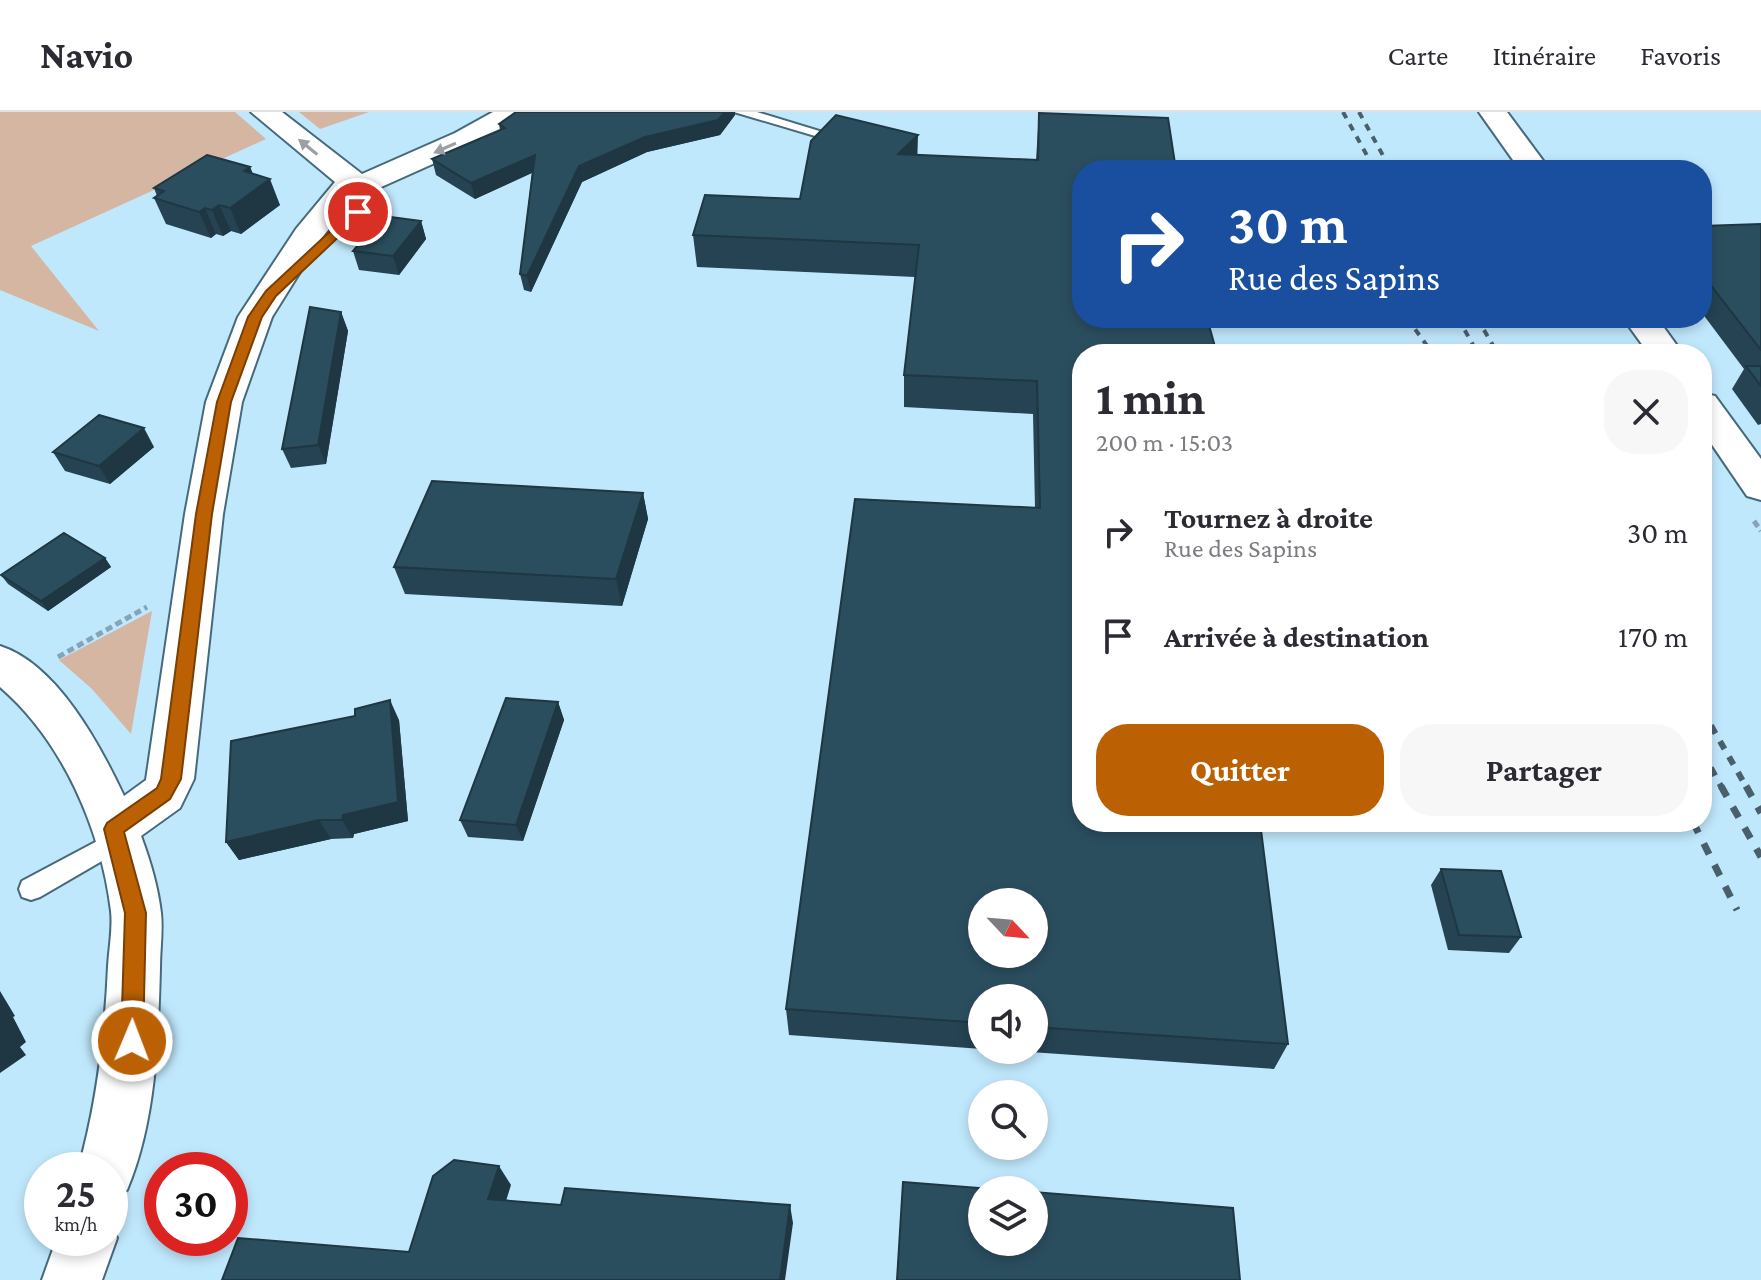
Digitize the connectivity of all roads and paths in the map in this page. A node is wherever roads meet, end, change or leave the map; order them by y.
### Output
1 (265, 112) edge
2 (514, 112) edge
3 (741, 112) edge
4 (1493, 112) edge
5 (832, 137) edge
6 (1528, 160) edge
7 (360, 181) junction
8 (1712, 418) edge
9 (1761, 487) edge
10 (159, 601) dead end
11 (51, 661) dead end
12 (0, 662) edge
13 (116, 834) junction
14 (31, 889) dead end
15 (112, 1152) edge
16 (81, 1256) edge
17 (72, 1280) edge

7 -> 1 street
2 -> 7 street
3 - 5 lane
4 - 6 street
7 - 13 street
8 - 9 street
10 - 11 path
12 - 13 street
13 - 14 lane
13 - 15 street
16 - 17 street

